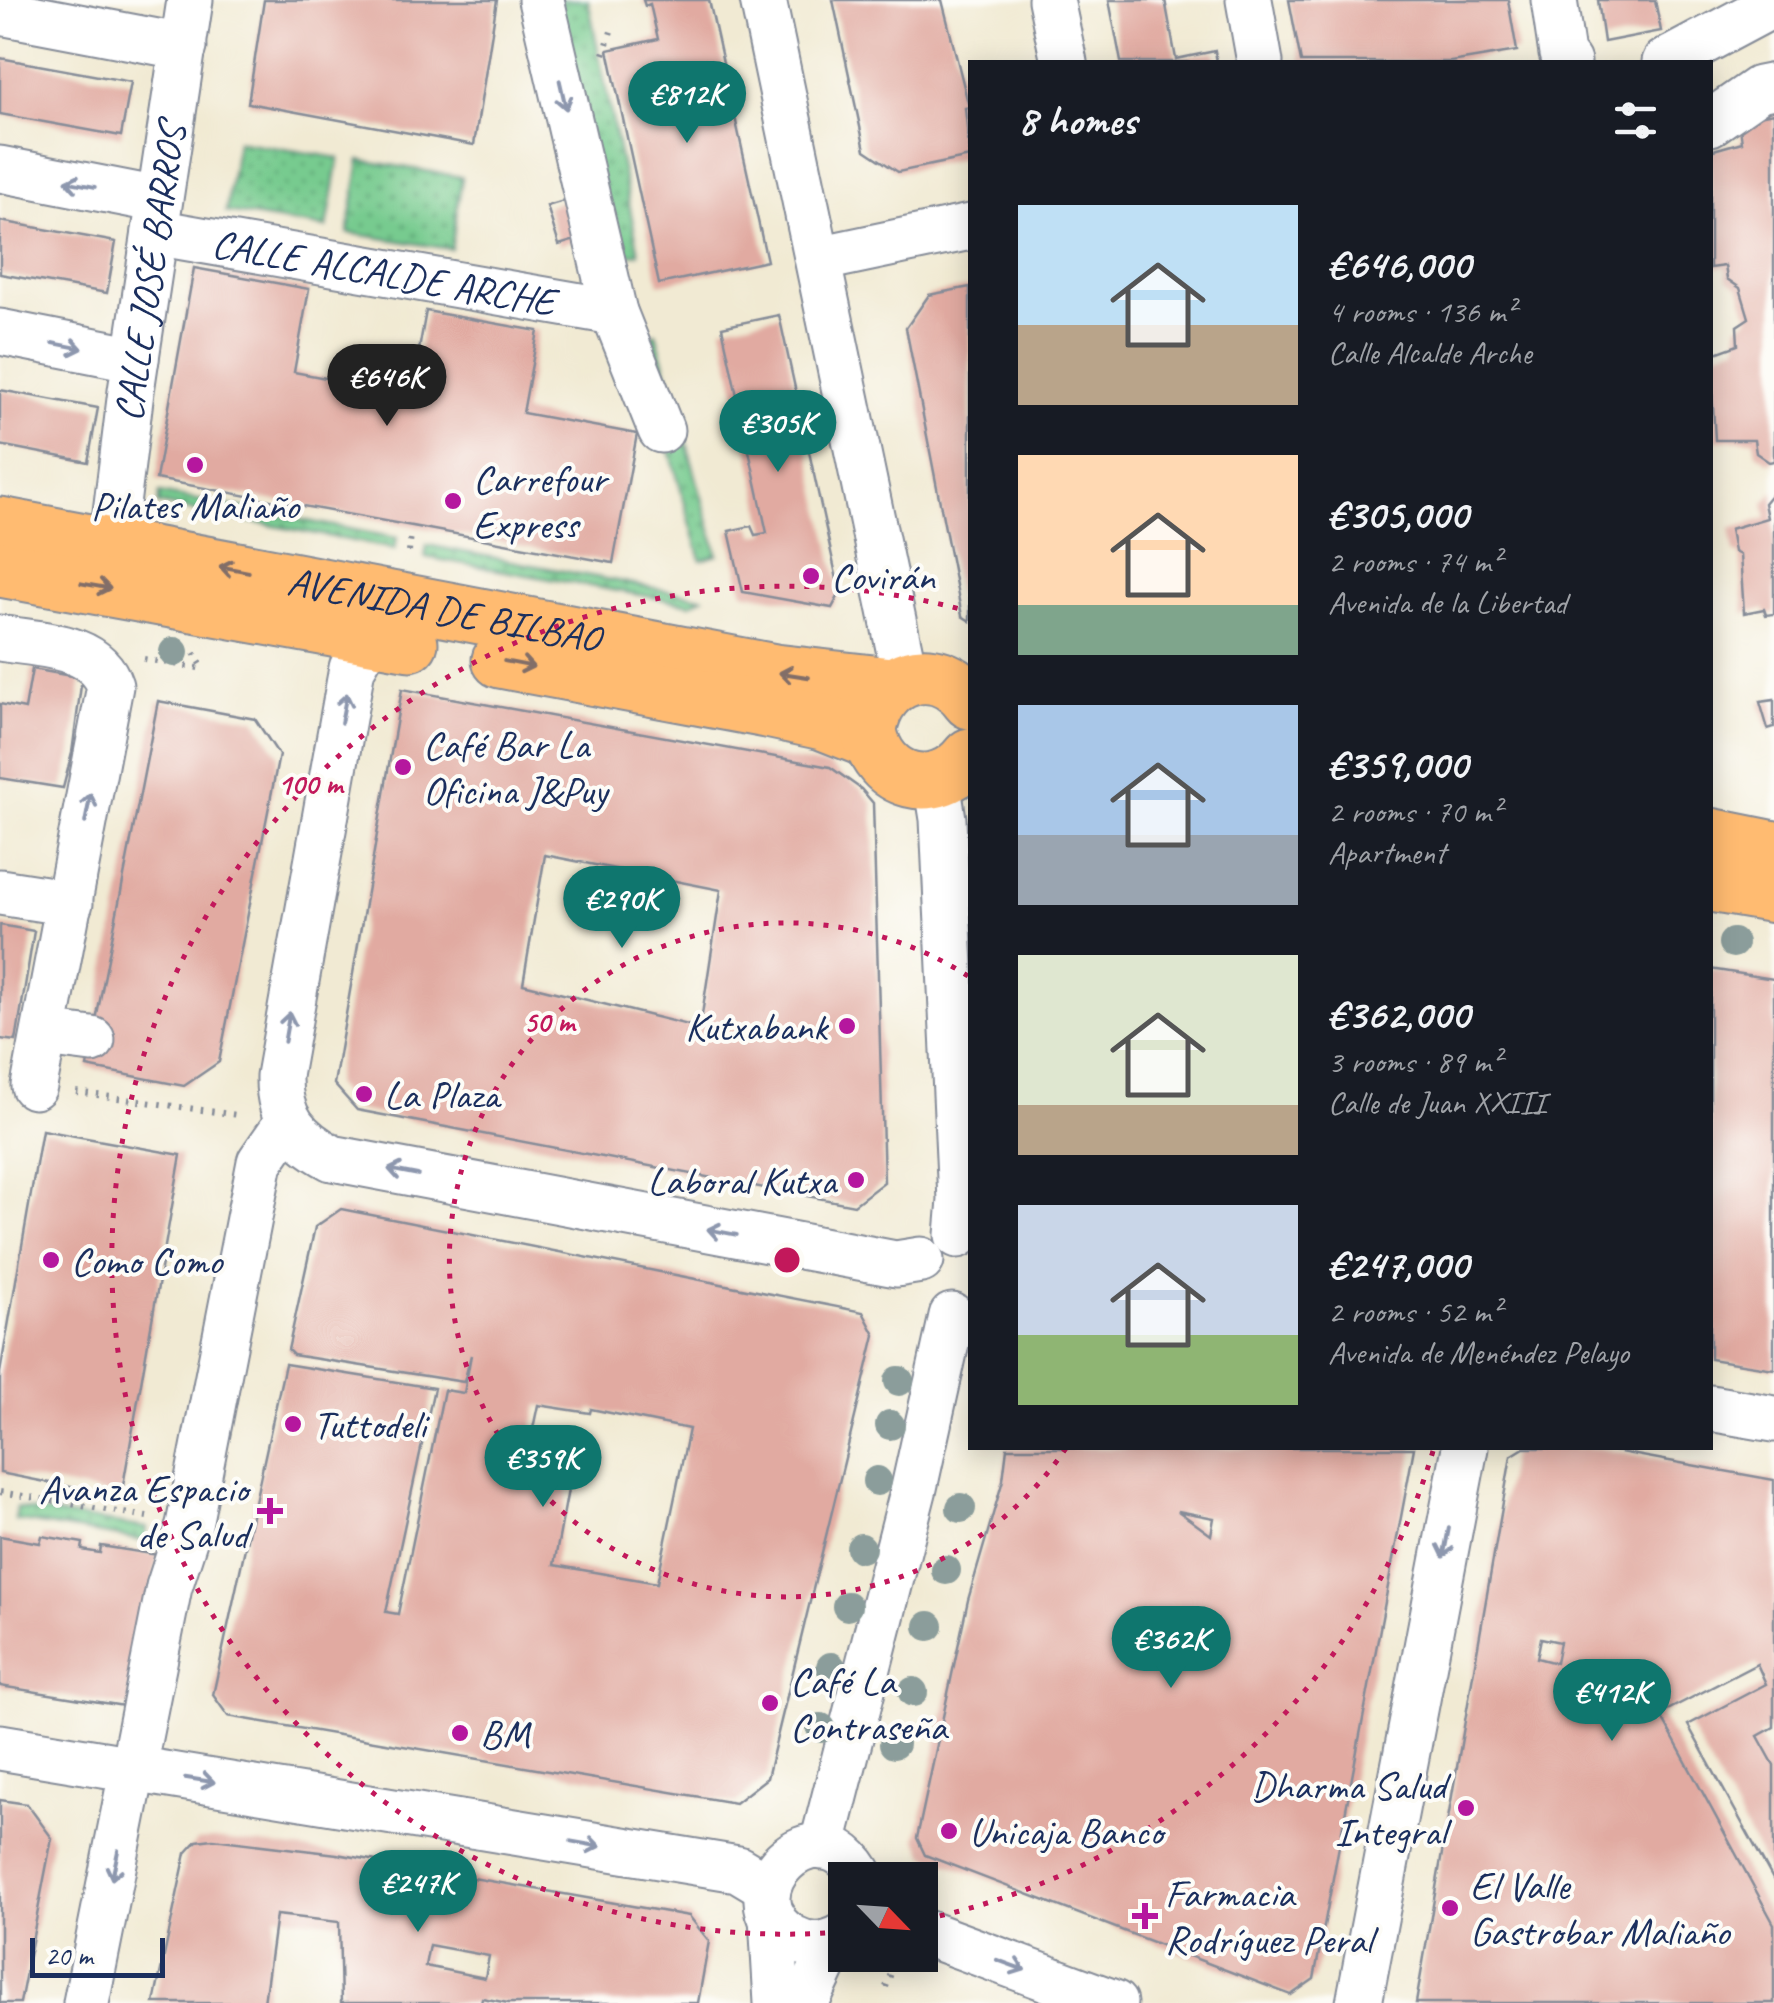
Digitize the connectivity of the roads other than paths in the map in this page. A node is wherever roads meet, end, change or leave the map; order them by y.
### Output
1 (190, 0) edge
2 (541, 0) edge
3 (762, 0) edge
4 (1052, 0) edge
5 (1248, 0) edge
6 (1554, 0) edge
7 (0, 12) edge
8 (1730, 24) edge
9 (184, 47) junction
10 (1064, 60) edge
11 (1260, 60) edge
12 (1566, 60) edge
13 (1668, 60) edge
14 (1774, 86) edge
15 (1713, 121) edge
16 (0, 168) edge
17 (157, 216) junction
18 (968, 227) edge
19 (818, 259) junction
20 (614, 312) junction
21 (0, 332) edge
22 (136, 359) junction
23 (661, 430) dead end
24 (0, 525) edge
25 (112, 545) junction
26 (0, 569) edge
27 (378, 637) junction
28 (0, 638) edge
29 (898, 681) junction
30 (968, 698) edge
31 (871, 741) junction
32 (960, 766) edge
33 (1713, 837) edge
34 (1774, 848) edge
35 (1713, 884) edge
36 (0, 892) edge
37 (1774, 894) edge
38 (70, 903) junction
39 (958, 946) edge
40 (45, 1034) junction
41 (92, 1040) dead end
42 (34, 1086) road end
43 (287, 1123) junction
44 (964, 1236) edge
45 (921, 1260) junction
46 (961, 1315) edge
47 (1713, 1408) edge
48 (1774, 1418) edge
49 (1465, 1450) edge
50 (0, 1747) edge
51 (133, 1769) junction
52 (822, 1847) junction
53 (850, 1862) edge
54 (771, 1914) junction
55 (938, 1938) edge
56 (828, 1942) edge
57 (828, 1961) edge
58 (86, 2003) edge
59 (749, 2003) edge
60 (777, 2003) edge
61 (806, 2003) edge
62 (1114, 2003) edge
63 (1359, 2003) edge

1 - 9 street, CALLE JOSÉ BARROS
2 -> 20 street
3 - 19 street
4 - 10 street
5 - 11 street
6 - 12 street
7 - 9 street
8 - 13 street
9 - 17 street, CALLE JOSÉ BARROS
14 - 15 street
17 -> 16 street, CALLE ALCALDE ARCHE
17 - 20 street, CALLE ALCALDE ARCHE
17 - 22 street, CALLE JOSÉ BARROS
18 - 19 street
19 - 29 street
20 - 23 street
21 -> 22 street
22 - 25 street, CALLE JOSÉ BARROS
24 - 25 main road, AVENIDA DE BILBAO
29 -> 25 main road, AVENIDA DE BILBAO
26 -> 27 main road, AVENIDA DE BILBAO
27 -> 31 main road, AVENIDA DE BILBAO
43 -> 27 street
38 -> 28 street
29 - 30 main road, AVENIDA DE BILBAO
29 - 31 main road
31 - 32 main road
32 - 39 street
33 - 34 main road
35 - 37 main road
36 - 38 street
38 - 40 street
39 - 44 street
40 - 41 street
40 - 42 street
45 -> 43 street
43 - 51 street
44 - 45 street
45 - 46 street
46 - 52 street
47 - 48 street
49 -> 63 street
50 - 51 street
51 -> 54 street
51 -> 58 street
52 - 53 street
52 - 54 street
54 - 56 street
54 - 59 street
54 - 60 street
55 -> 62 street
57 - 61 street

